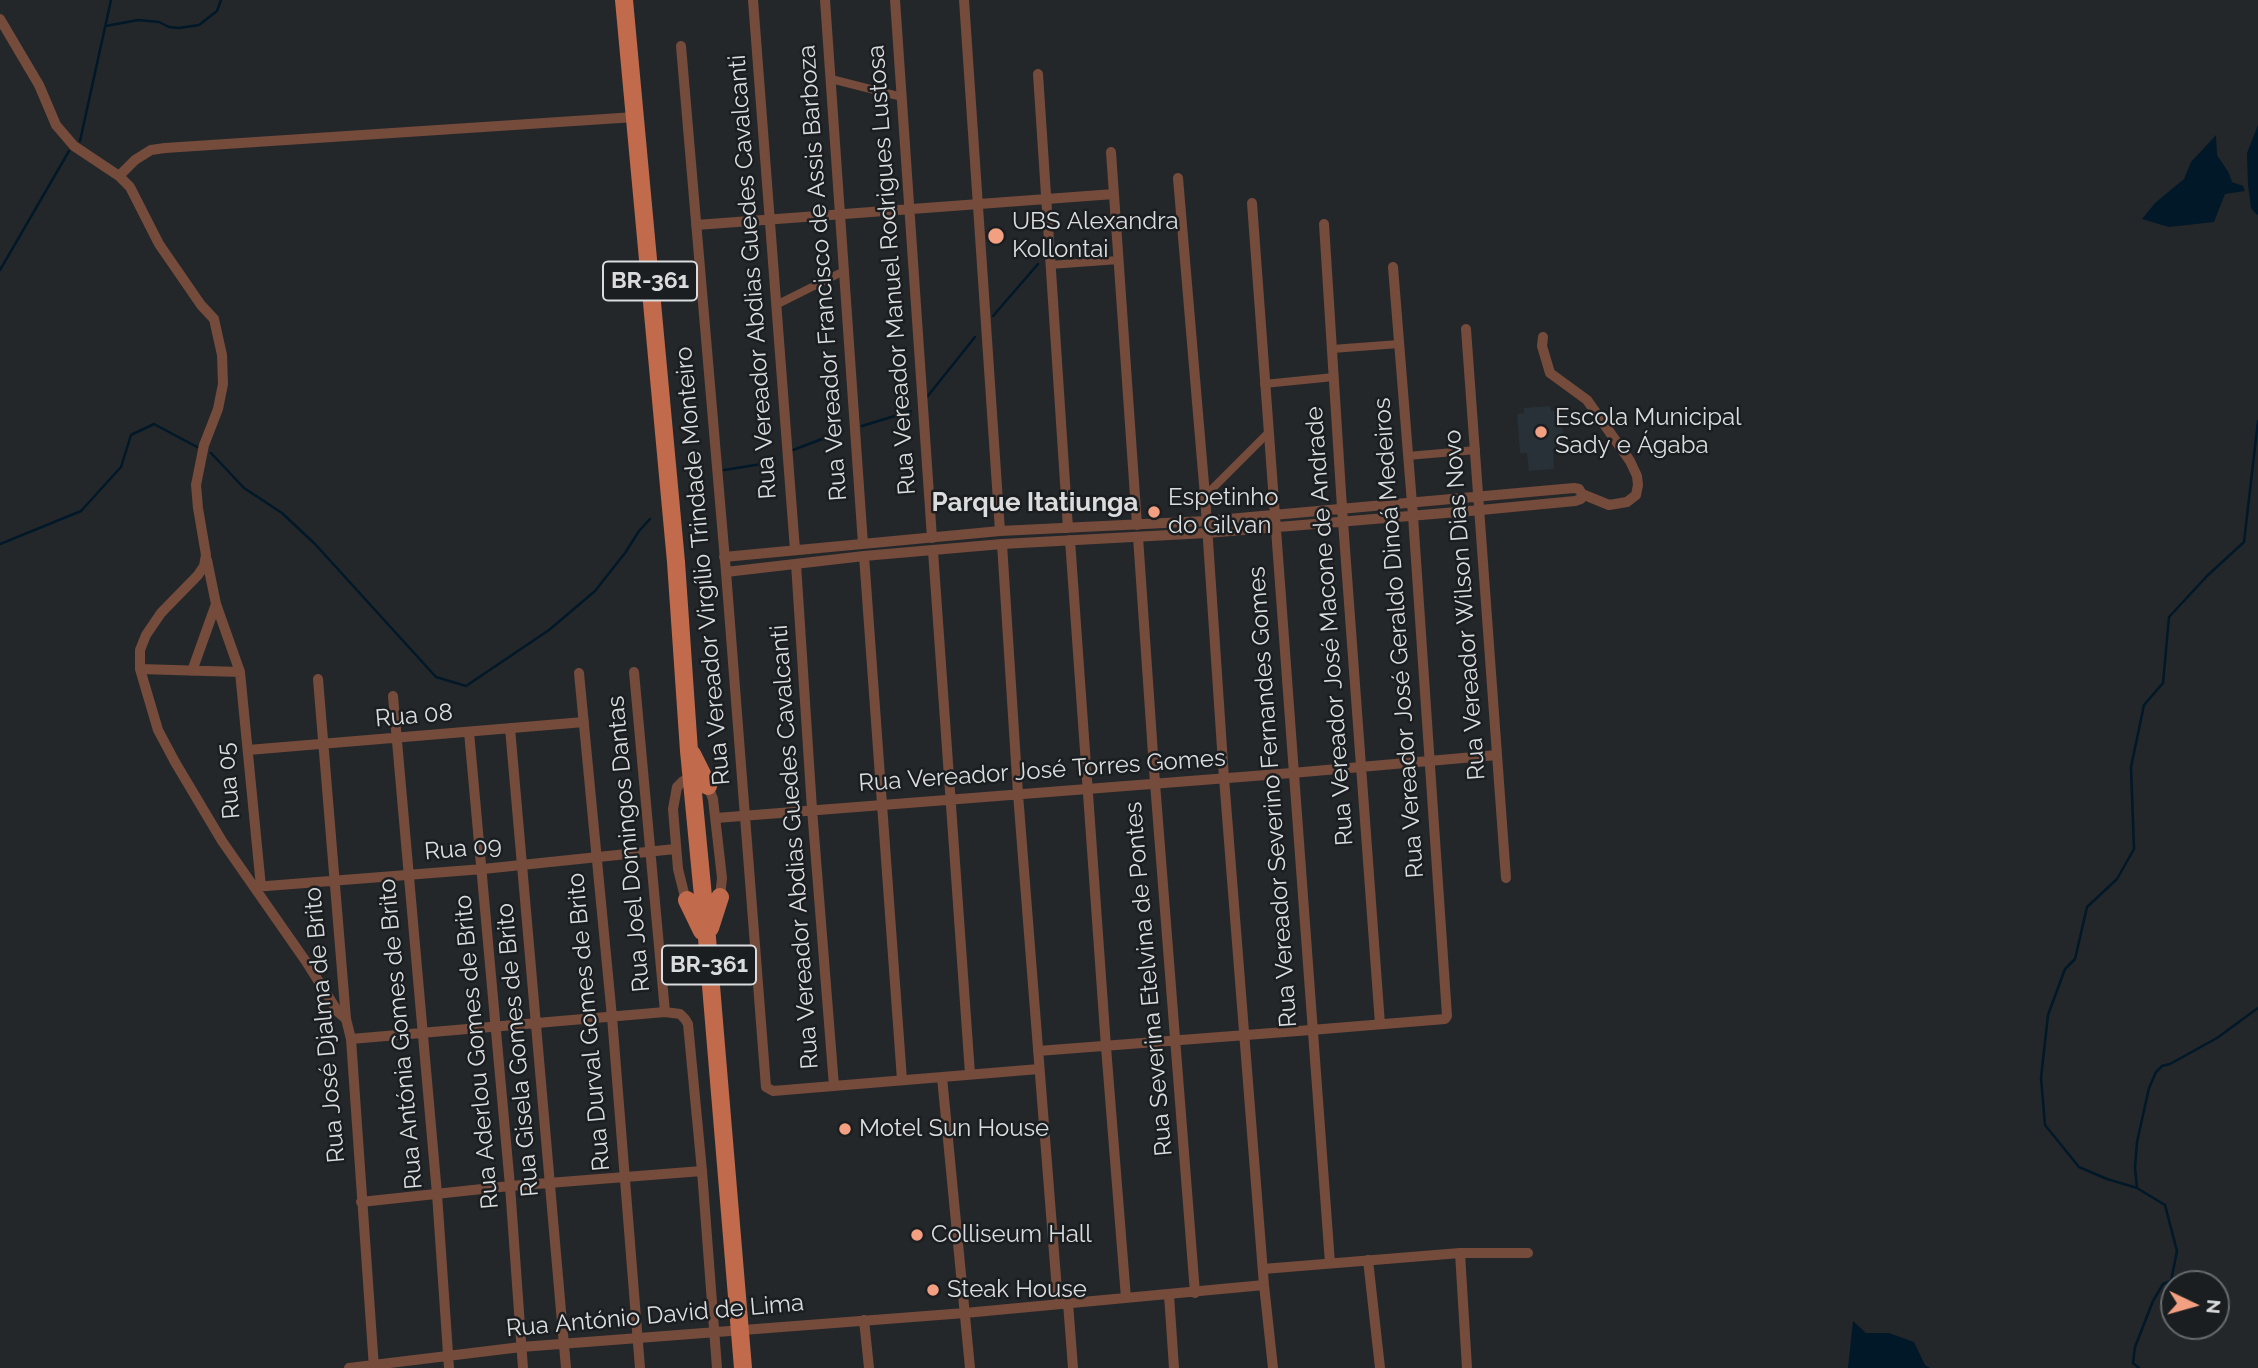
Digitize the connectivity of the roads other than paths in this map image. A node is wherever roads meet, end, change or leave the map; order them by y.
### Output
1 (624, 0) edge
2 (753, 0) edge
3 (825, 0) edge
4 (895, 0) edge
5 (964, 0) edge
6 (0, 19) edge
7 (3, 31) edge
8 (681, 46) dead end
9 (1038, 74) dead end
10 (831, 79) junction
11 (902, 97) junction
12 (635, 117) junction
13 (1111, 152) dead end
14 (119, 176) junction
15 (1178, 178) dead end
16 (1114, 194) junction
17 (1046, 198) junction
18 (1252, 202) dead end
19 (977, 203) junction
20 (910, 209) junction
21 (840, 215) junction
22 (769, 219) junction
23 (1324, 224) dead end
24 (696, 225) junction
25 (1119, 260) junction
26 (1050, 265) junction
27 (1393, 267) dead end
28 (844, 271) junction
29 (776, 305) junction
30 (1466, 329) dead end
31 (1543, 337) dead end
32 (1399, 344) junction
33 (1332, 349) junction
34 (1334, 376) junction
35 (1264, 384) junction
36 (1267, 434) junction
37 (1476, 450) junction
38 (1408, 456) junction
39 (1582, 494) junction
40 (1205, 496) junction
41 (1479, 496) junction
42 (1412, 501) junction
43 (1342, 508) junction
44 (1481, 510) junction
45 (1274, 514) junction
46 (1413, 516) junction
47 (1206, 521) junction
48 (1344, 521) junction
49 (1137, 525) junction
50 (1275, 527) junction
51 (1068, 528) junction
52 (1000, 531) junction
53 (1207, 533) junction
54 (1138, 537) junction
55 (932, 538) junction
56 (1070, 540) junction
57 (863, 544) junction
58 (1002, 544) junction
59 (795, 550) junction
60 (933, 551) junction
61 (206, 555) junction
62 (864, 556) junction
63 (724, 557) junction
64 (796, 564) junction
65 (726, 572) junction
66 (216, 604) junction
67 (140, 669) junction
68 (192, 671) junction
69 (240, 672) junction
70 (634, 672) dead end
71 (579, 673) dead end
72 (317, 678) dead end
73 (393, 696) dead end
74 (584, 722) junction
75 (510, 728) junction
76 (469, 732) junction
77 (396, 739) junction
78 (322, 744) junction
79 (688, 749) junction
80 (248, 750) junction
81 (1497, 755) junction
82 (1429, 761) junction
83 (1360, 766) junction
84 (1293, 773) junction
85 (1224, 778) junction
86 (1155, 783) junction
87 (692, 784) junction
88 (1087, 788) junction
89 (1018, 794) junction
90 (950, 799) junction
91 (881, 805) junction
92 (812, 809) junction
93 (744, 816) junction
94 (716, 818) junction
95 (675, 849) junction
96 (650, 852) junction
97 (595, 857) junction
98 (523, 864) junction
99 (483, 869) junction
100 (407, 875) junction
101 (1506, 878) dead end
102 (334, 881) junction
103 (258, 887) junction
104 (687, 900) junction
105 (712, 902) junction
106 (707, 940) junction
107 (666, 1012) junction
108 (612, 1017) junction
109 (346, 1019) junction
110 (536, 1023) junction
111 (1380, 1024) junction
112 (496, 1027) junction
113 (1311, 1030) junction
114 (422, 1034) junction
115 (1245, 1035) junction
116 (351, 1039) junction
117 (1175, 1041) junction
118 (1105, 1047) junction
119 (1038, 1051) junction
120 (1039, 1069) junction
121 (970, 1074) junction
122 (942, 1077) junction
123 (902, 1080) junction
124 (834, 1086) junction
125 (702, 1171) junction
126 (625, 1177) junction
127 (551, 1184) junction
128 (510, 1186) junction
129 (437, 1194) junction
130 (361, 1202) junction
131 (1460, 1253) junction
132 (1528, 1253) dead end
133 (1368, 1260) junction
134 (1330, 1263) junction
135 (1263, 1269) junction
136 (1264, 1285) junction
137 (1195, 1293) junction
138 (1169, 1294) junction
139 (1126, 1298) junction
140 (1063, 1303) junction
141 (965, 1313) junction
142 (864, 1320) junction
143 (739, 1332) junction
144 (715, 1334) junction
145 (638, 1339) junction
146 (564, 1345) junction
147 (521, 1347) junction
148 (449, 1355) junction
149 (374, 1367) edge
150 (349, 1368) edge
151 (449, 1368) edge
152 (523, 1368) edge
153 (566, 1368) edge
154 (640, 1368) edge
155 (717, 1368) edge
156 (743, 1368) edge
157 (869, 1368) edge
158 (970, 1368) edge
159 (1073, 1368) edge
160 (1174, 1368) edge
161 (1273, 1368) edge
162 (1380, 1368) edge
163 (1467, 1368) edge

1 - 12 main road, BR-361
2 - 22 street, Rua Vereador Abdias Guedes Cavalcanti
3 - 10 street, Rua Vereador Francisco de Assis Barboza
4 - 11 street, Rua Vereador Manuel Rodrigues Lustosa
5 - 19 street
6 - 7 street
7 - 14 street
8 - 24 street, Rua Vereador Virgílio Trindade Monteiro
9 - 17 street
10 - 11 street
10 - 21 street, Rua Vereador Francisco de Assis Barboza
11 - 20 street, Rua Vereador Manuel Rodrigues Lustosa
12 - 14 street
12 - 79 main road, BR-361
13 - 16 street
14 - 61 street, Rua 05
15 - 40 street
16 - 17 street
16 - 25 street
17 - 19 street
17 - 26 street
18 - 35 street, Rua Vereador Severino Fernandes Gomes
19 - 20 street
19 - 52 street
20 - 21 street
20 - 55 street, Rua Vereador Manuel Rodrigues Lustosa
21 - 22 street
21 - 28 street, Rua Vereador Francisco de Assis Barboza
22 - 24 street
22 - 29 street, Rua Vereador Abdias Guedes Cavalcanti
23 - 33 street, Rua Vereador José Macone de Andrade
24 - 63 street, Rua Vereador Virgílio Trindade Monteiro
25 - 26 street
25 - 49 street
26 - 51 street
27 - 32 street, Rua Vereador José Geraldo Dinoá Medeiros
28 - 29 street
28 - 57 street, Rua Vereador Francisco de Assis Barboza
29 - 59 street, Rua Vereador Abdias Guedes Cavalcanti
30 - 37 street, Rua Vereador Wilson Dias Novo
31 - 39 street
32 - 33 street
32 - 38 street, Rua Vereador José Geraldo Dinoá Medeiros
33 - 34 street, Rua Vereador José Macone de Andrade
34 - 35 street
34 - 43 street, Rua Vereador José Macone de Andrade
35 - 36 street, Rua Vereador Severino Fernandes Gomes
36 - 40 street
36 - 45 street, Rua Vereador Severino Fernandes Gomes
37 - 38 street
37 - 41 street, Rua Vereador Wilson Dias Novo
38 - 42 street, Rua Vereador José Geraldo Dinoá Medeiros
39 - 41 street
39 - 44 street
40 - 47 street
41 - 42 street
41 - 44 street, Rua Vereador Wilson Dias Novo
42 - 43 street
42 - 46 street, Rua Vereador José Geraldo Dinoá Medeiros
43 - 45 street
43 - 48 street, Rua Vereador José Macone de Andrade
44 - 46 street
44 - 81 street, Rua Vereador Wilson Dias Novo
45 - 47 street
45 - 50 street, Rua Vereador Severino Fernandes Gomes
46 - 48 street
46 - 82 street, Rua Vereador José Geraldo Dinoá Medeiros
47 - 49 street
47 - 53 street
48 - 50 street
48 - 83 street, Rua Vereador José Macone de Andrade
49 - 51 street
50 - 53 street
50 - 84 street, Rua Vereador Severino Fernandes Gomes
51 - 52 street
52 - 55 street
53 - 54 street
53 - 85 street
54 - 56 street
54 - 86 street, Rua Severina Etelvina de Pontes
55 - 57 street
56 - 58 street
56 - 88 street
57 - 59 street
58 - 60 street
58 - 89 street
59 - 63 street
60 - 62 street
60 - 90 street
61 - 66 street, Rua 05
61 - 67 street
62 - 64 street
62 - 91 street
63 - 65 street, Rua Vereador Virgílio Trindade Monteiro
64 - 65 street
64 - 92 street, Rua Vereador Abdias Guedes Cavalcanti
65 - 93 street, Rua Vereador Virgílio Trindade Monteiro
66 - 68 street
66 - 69 street, Rua 05
67 - 68 street
67 - 103 street
68 - 69 street
69 - 80 street, Rua 05
70 - 96 street, Rua Joel Domingos Dantas
71 - 74 street, Rua Durval Gomes de Brito
72 - 78 street, Rua José Djalma de Brito
73 - 77 street, Rua Antónia Gomes de Brito
74 - 75 street, Rua 08
74 - 97 street, Rua Durval Gomes de Brito
75 - 76 street, Rua 08
75 - 98 street, Rua Gisela Gomes de Brito
76 - 77 street, Rua 08
76 - 99 street, Rua Aderlou Gomes de Brito
77 - 78 street, Rua 08
77 - 100 street, Rua Antónia Gomes de Brito
78 - 80 street, Rua 08
78 - 102 street, Rua José Djalma de Brito
79 - 87 main road
79 - 87 main road
80 - 103 street, Rua 05
81 - 82 street, Rua Vereador José Torres Gomes
81 - 101 street, Rua Vereador Wilson Dias Novo
82 - 83 street, Rua Vereador José Torres Gomes
82 - 111 street, Rua Vereador José Geraldo Dinoá Medeiros
83 - 84 street, Rua Vereador José Torres Gomes
83 - 111 street, Rua Vereador José Macone de Andrade
84 - 85 street, Rua Vereador José Torres Gomes
84 - 113 street, Rua Vereador Severino Fernandes Gomes
85 - 86 street, Rua Vereador José Torres Gomes
85 - 115 street
86 - 88 street, Rua Vereador José Torres Gomes
86 - 117 street, Rua Severina Etelvina de Pontes
87 - 94 street
87 - 95 street
87 - 105 main road, BR-361
88 - 89 street, Rua Vereador José Torres Gomes
88 - 118 street
89 - 90 street, Rua Vereador José Torres Gomes
89 - 119 street
90 - 91 street, Rua Vereador José Torres Gomes
90 - 121 street
91 - 92 street, Rua Vereador José Torres Gomes
91 - 123 street
92 - 93 street, Rua Vereador José Torres Gomes
92 - 124 street, Rua Vereador Abdias Guedes Cavalcanti
93 - 94 street, Rua Vereador José Torres Gomes
93 - 124 street, Rua Vereador Virgílio Trindade Monteiro
94 - 105 street
95 - 96 street, Rua 09
95 - 104 street
96 - 97 street, Rua 09
96 - 107 street, Rua Joel Domingos Dantas
97 - 98 street, Rua 09
97 - 108 street, Rua Durval Gomes de Brito
98 - 99 street, Rua 09
98 - 110 street, Rua Gisela Gomes de Brito
99 - 100 street, Rua 09
99 - 112 street, Rua Aderlou Gomes de Brito
100 - 102 street, Rua 09
100 - 114 street, Rua Antónia Gomes de Brito
102 - 103 street, Rua 09
102 - 109 street, Rua José Djalma de Brito
103 - 109 street
104 - 105 street
104 - 106 main road
105 - 106 main road, BR-361
106 - 143 main road, BR-361
107 - 108 street
107 - 125 street
108 - 110 street
108 - 126 street, Rua Durval Gomes de Brito
109 - 116 street, Rua José Djalma de Brito
110 - 112 street
110 - 127 street, Rua Gisela Gomes de Brito
111 - 113 street
112 - 114 street
112 - 128 street, Rua Aderlou Gomes de Brito
113 - 115 street
113 - 134 street, Rua Vereador Severino Fernandes Gomes
114 - 116 street
114 - 129 street, Rua Antónia Gomes de Brito
115 - 117 street
115 - 135 street
116 - 130 street, Rua José Djalma de Brito
117 - 118 street
117 - 137 street, Rua Severina Etelvina de Pontes
118 - 119 street
118 - 139 street
119 - 120 street
120 - 121 street
120 - 140 street
121 - 122 street
122 - 123 street
122 - 141 street
123 - 124 street
125 - 126 street
125 - 144 street
126 - 127 street
126 - 145 street, Rua Durval Gomes de Brito
127 - 128 street
127 - 146 street, Rua Gisela Gomes de Brito
128 - 129 street
128 - 147 street, Rua Aderlou Gomes de Brito
129 - 130 street
129 - 148 street, Rua Antónia Gomes de Brito
130 - 149 street, Rua José Djalma de Brito
131 - 132 street
131 - 133 street
131 - 163 street
133 - 134 street
133 - 162 street
134 - 135 street
135 - 136 street
136 - 137 street, Rua António David de Lima
136 - 161 street
137 - 138 street, Rua António David de Lima
138 - 139 street, Rua António David de Lima
138 - 160 street
139 - 140 street, Rua António David de Lima
140 - 141 street, Rua António David de Lima
140 - 159 street
141 - 142 street, Rua António David de Lima
141 - 158 street
142 - 143 street, Rua António David de Lima
142 - 157 street
143 - 144 street, Rua António David de Lima
143 - 156 main road, BR-361
144 - 145 street, Rua António David de Lima
144 - 155 street
145 - 146 street, Rua António David de Lima
145 - 154 street, Rua Durval Gomes de Brito
146 - 147 street, Rua António David de Lima
146 - 153 street, Rua Gisela Gomes de Brito
147 - 148 street, Rua António David de Lima
147 - 152 street, Rua Aderlou Gomes de Brito
148 - 149 street, Rua António David de Lima
148 - 151 street, Rua Antónia Gomes de Brito
149 - 150 street, Rua António David de Lima

